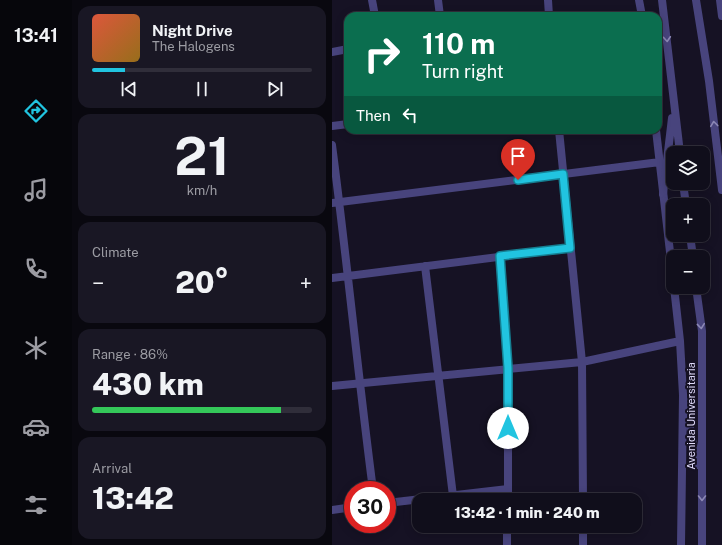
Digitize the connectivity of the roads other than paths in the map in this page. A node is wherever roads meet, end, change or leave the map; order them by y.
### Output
1 (372, 0) edge
2 (438, 0) edge
3 (548, 0) edge
4 (640, 0) edge
5 (662, 0) edge
6 (696, 0) edge
7 (720, 0) edge
8 (374, 12) edge
9 (440, 12) edge
10 (549, 12) edge
11 (642, 12) edge
12 (722, 16) edge
13 (344, 50) edge
14 (332, 52) edge
15 (673, 104) junction
16 (344, 124) edge
17 (332, 126) edge
18 (559, 134) edge
19 (656, 134) edge
20 (332, 145) edge
21 (679, 146) edge
22 (660, 162) junction
23 (563, 174) junction
24 (722, 190) edge
25 (663, 194) junction
26 (336, 202) edge
27 (570, 248) junction
28 (670, 250) edge
29 (500, 256) junction
30 (425, 266) junction
31 (348, 276) junction
32 (332, 278) edge
33 (675, 294) edge
34 (697, 294) edge
35 (680, 341) junction
36 (582, 362) junction
37 (508, 368) junction
38 (438, 375) junction
39 (359, 383) junction
40 (332, 386) edge
41 (683, 395) junction
42 (702, 480) junction
43 (372, 481) edge
44 (508, 489) junction
45 (453, 493) edge
46 (477, 493) edge
47 (508, 493) edge
48 (583, 493) edge
49 (412, 500) edge
50 (396, 502) edge
51 (344, 508) edge
52 (332, 510) edge
53 (507, 533) edge
54 (583, 533) edge
55 (507, 545) edge
56 (583, 545) edge
57 (681, 545) edge
58 (702, 545) edge

1 - 8 street
2 - 9 street
3 - 10 street
4 - 11 street
5 -> 15 street
24 -> 6 street
7 - 12 street
13 - 14 street
15 - 21 street
15 - 25 street
16 - 17 street
18 - 23 street
19 - 22 street
20 - 26 street
22 - 23 street
22 - 25 street
23 - 26 street
23 - 27 street
25 - 28 street
26 - 31 street
27 - 29 street
27 - 36 street
29 - 30 street
29 - 37 street
30 - 31 street
30 - 38 street
31 - 32 street
31 - 39 street
33 - 35 street
34 -> 42 street, Avenida Universitaria
35 - 36 street
35 - 41 street
36 - 37 street
36 - 48 street
37 - 38 street
37 - 44 street
38 - 39 street
38 - 45 street
39 - 40 street
39 - 43 street
41 - 42 street
41 - 57 street
42 -> 58 street, Avenida Universitaria
44 - 46 street
44 - 47 street
49 - 50 street
51 - 52 street
53 - 55 street
54 - 56 street

